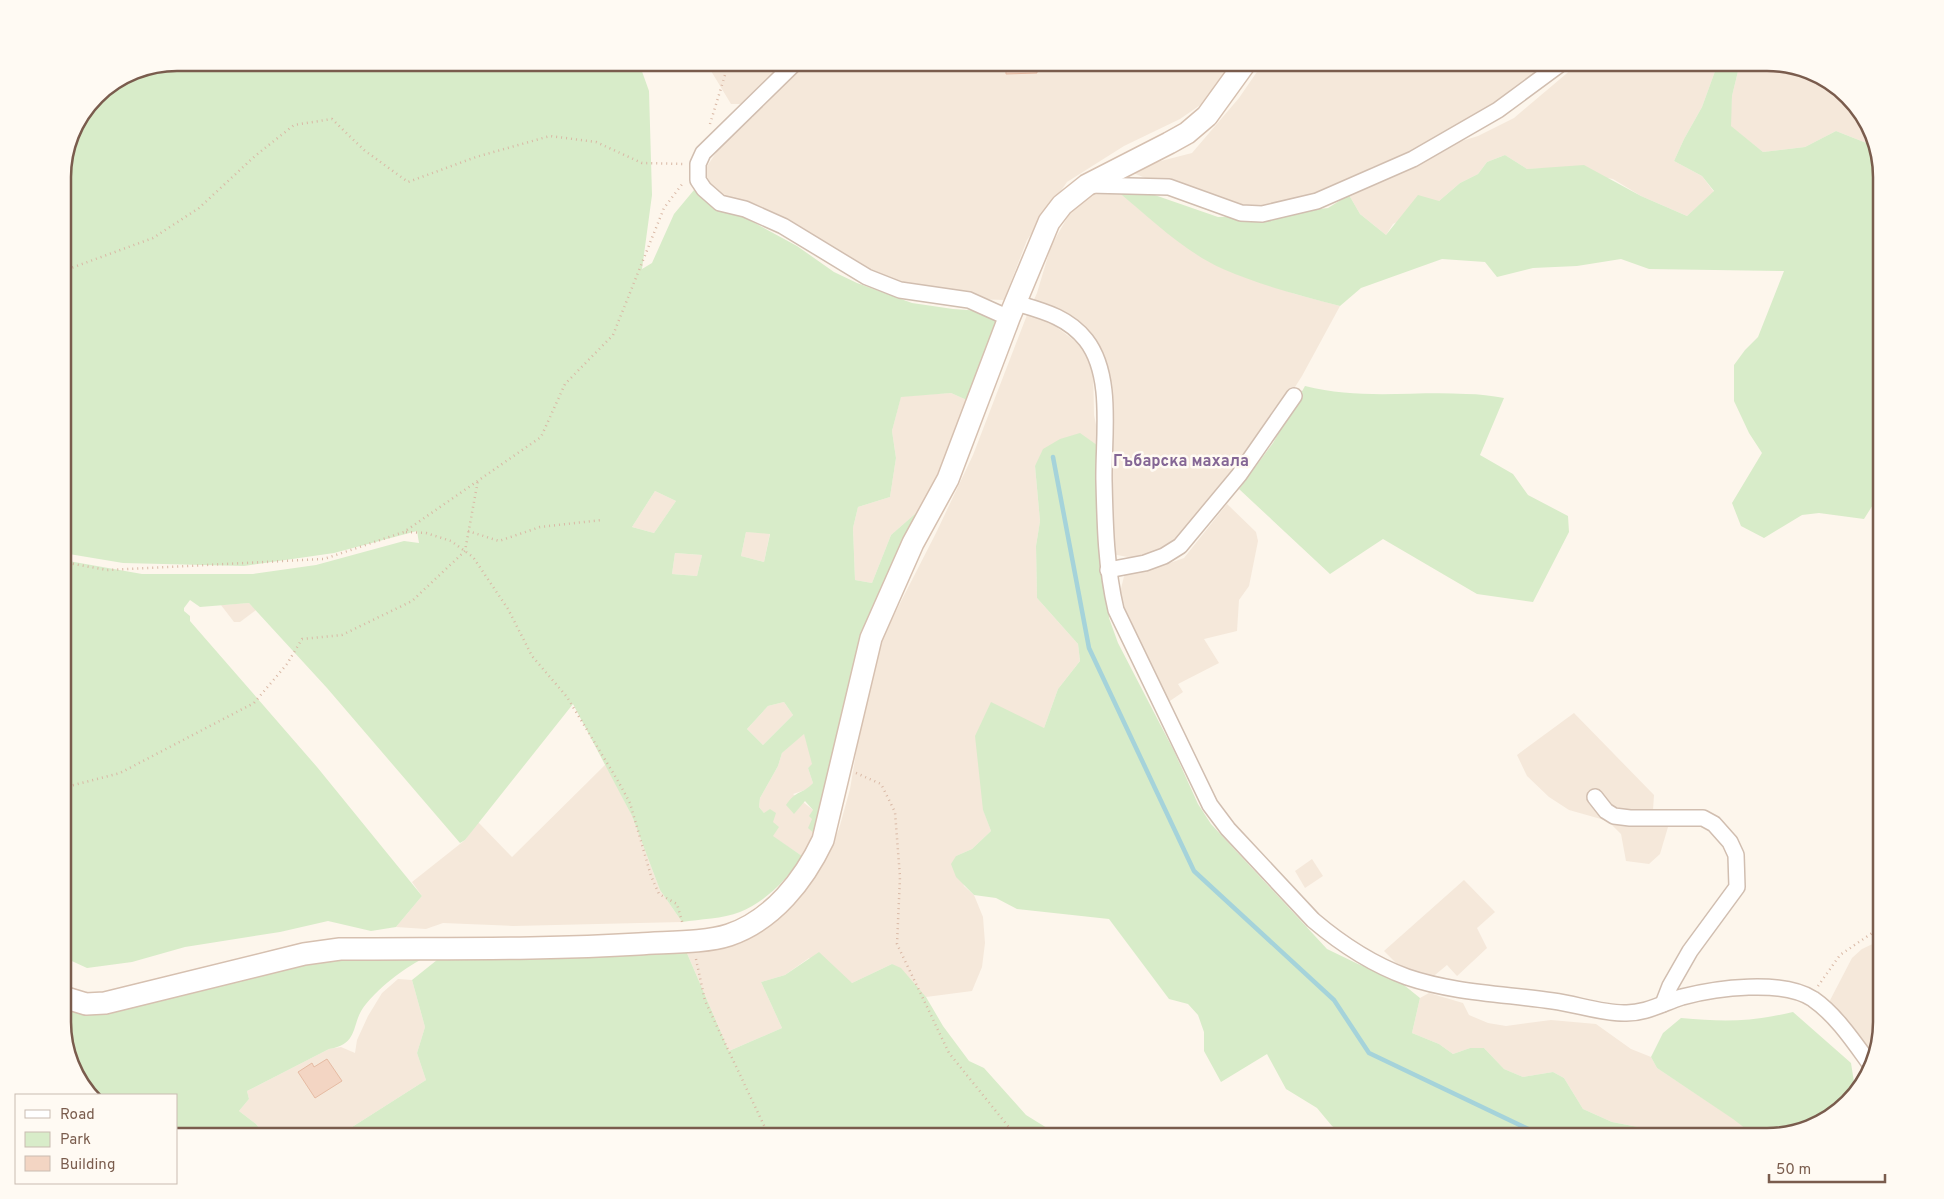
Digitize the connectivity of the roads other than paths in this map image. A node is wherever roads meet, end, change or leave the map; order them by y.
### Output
1 (787, 71) edge
2 (1240, 71) edge
3 (1550, 71) edge
4 (1087, 185) junction
5 (1013, 311) junction
6 (1294, 396) dead end
7 (1108, 570) junction
8 (1595, 797) dead end
9 (71, 999) edge
10 (1663, 1004) junction
11 (1866, 1059) edge

1 - 5 street
2 - 4 street
3 - 4 street
4 - 5 street
5 - 7 street
5 - 9 street
6 - 7 street
7 - 10 street
8 - 10 street
10 - 11 street

